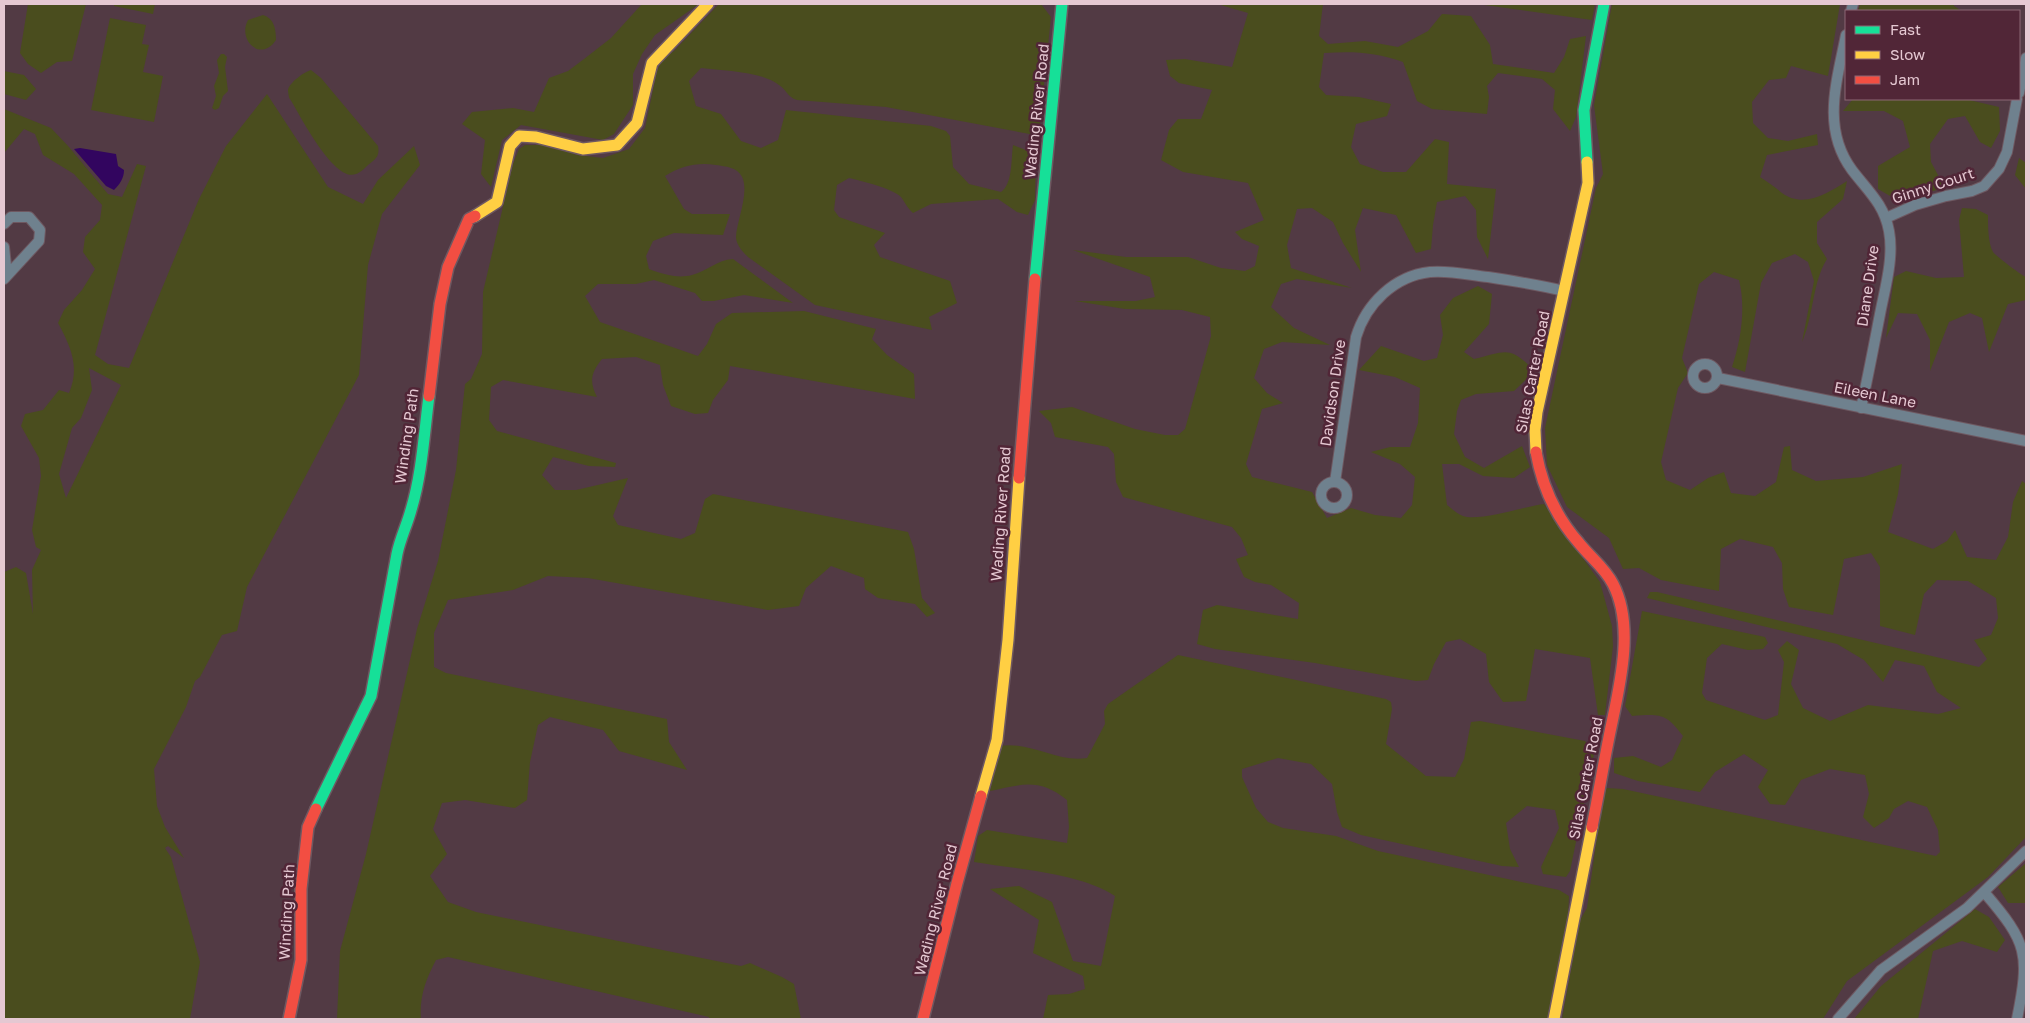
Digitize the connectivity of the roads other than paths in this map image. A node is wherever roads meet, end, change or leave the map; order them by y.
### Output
1 (708, 4) edge
2 (1062, 4) edge
3 (1604, 4) edge
4 (1845, 39) edge
5 (2026, 58) edge
6 (2020, 88) edge
7 (2018, 100) edge
8 (1886, 218) junction
9 (4, 224) edge
10 (4, 246) edge
11 (5, 277) edge
12 (1564, 291) junction
13 (1718, 378) dead end
14 (1861, 408) junction
15 (2026, 441) edge
16 (1335, 482) dead end
17 (2026, 851) edge
18 (1984, 892) junction
19 (289, 1019) edge
20 (924, 1019) edge
21 (1554, 1019) edge
22 (1838, 1019) edge
23 (2017, 1019) edge

1 - 19 street, Winding Path
2 - 20 street, Wading River Road
3 - 12 street, Silas Carter Road
4 - 8 street, Diane Drive
5 - 6 street
7 - 8 street, Ginny Court
8 - 14 street, Diane Drive
9 - 11 street
10 - 11 street
12 - 16 street, Davidson Drive
12 - 21 street, Silas Carter Road
13 - 14 street, Eileen Lane
14 - 15 street, Eileen Lane
17 - 18 street
18 - 22 street
18 - 23 street

